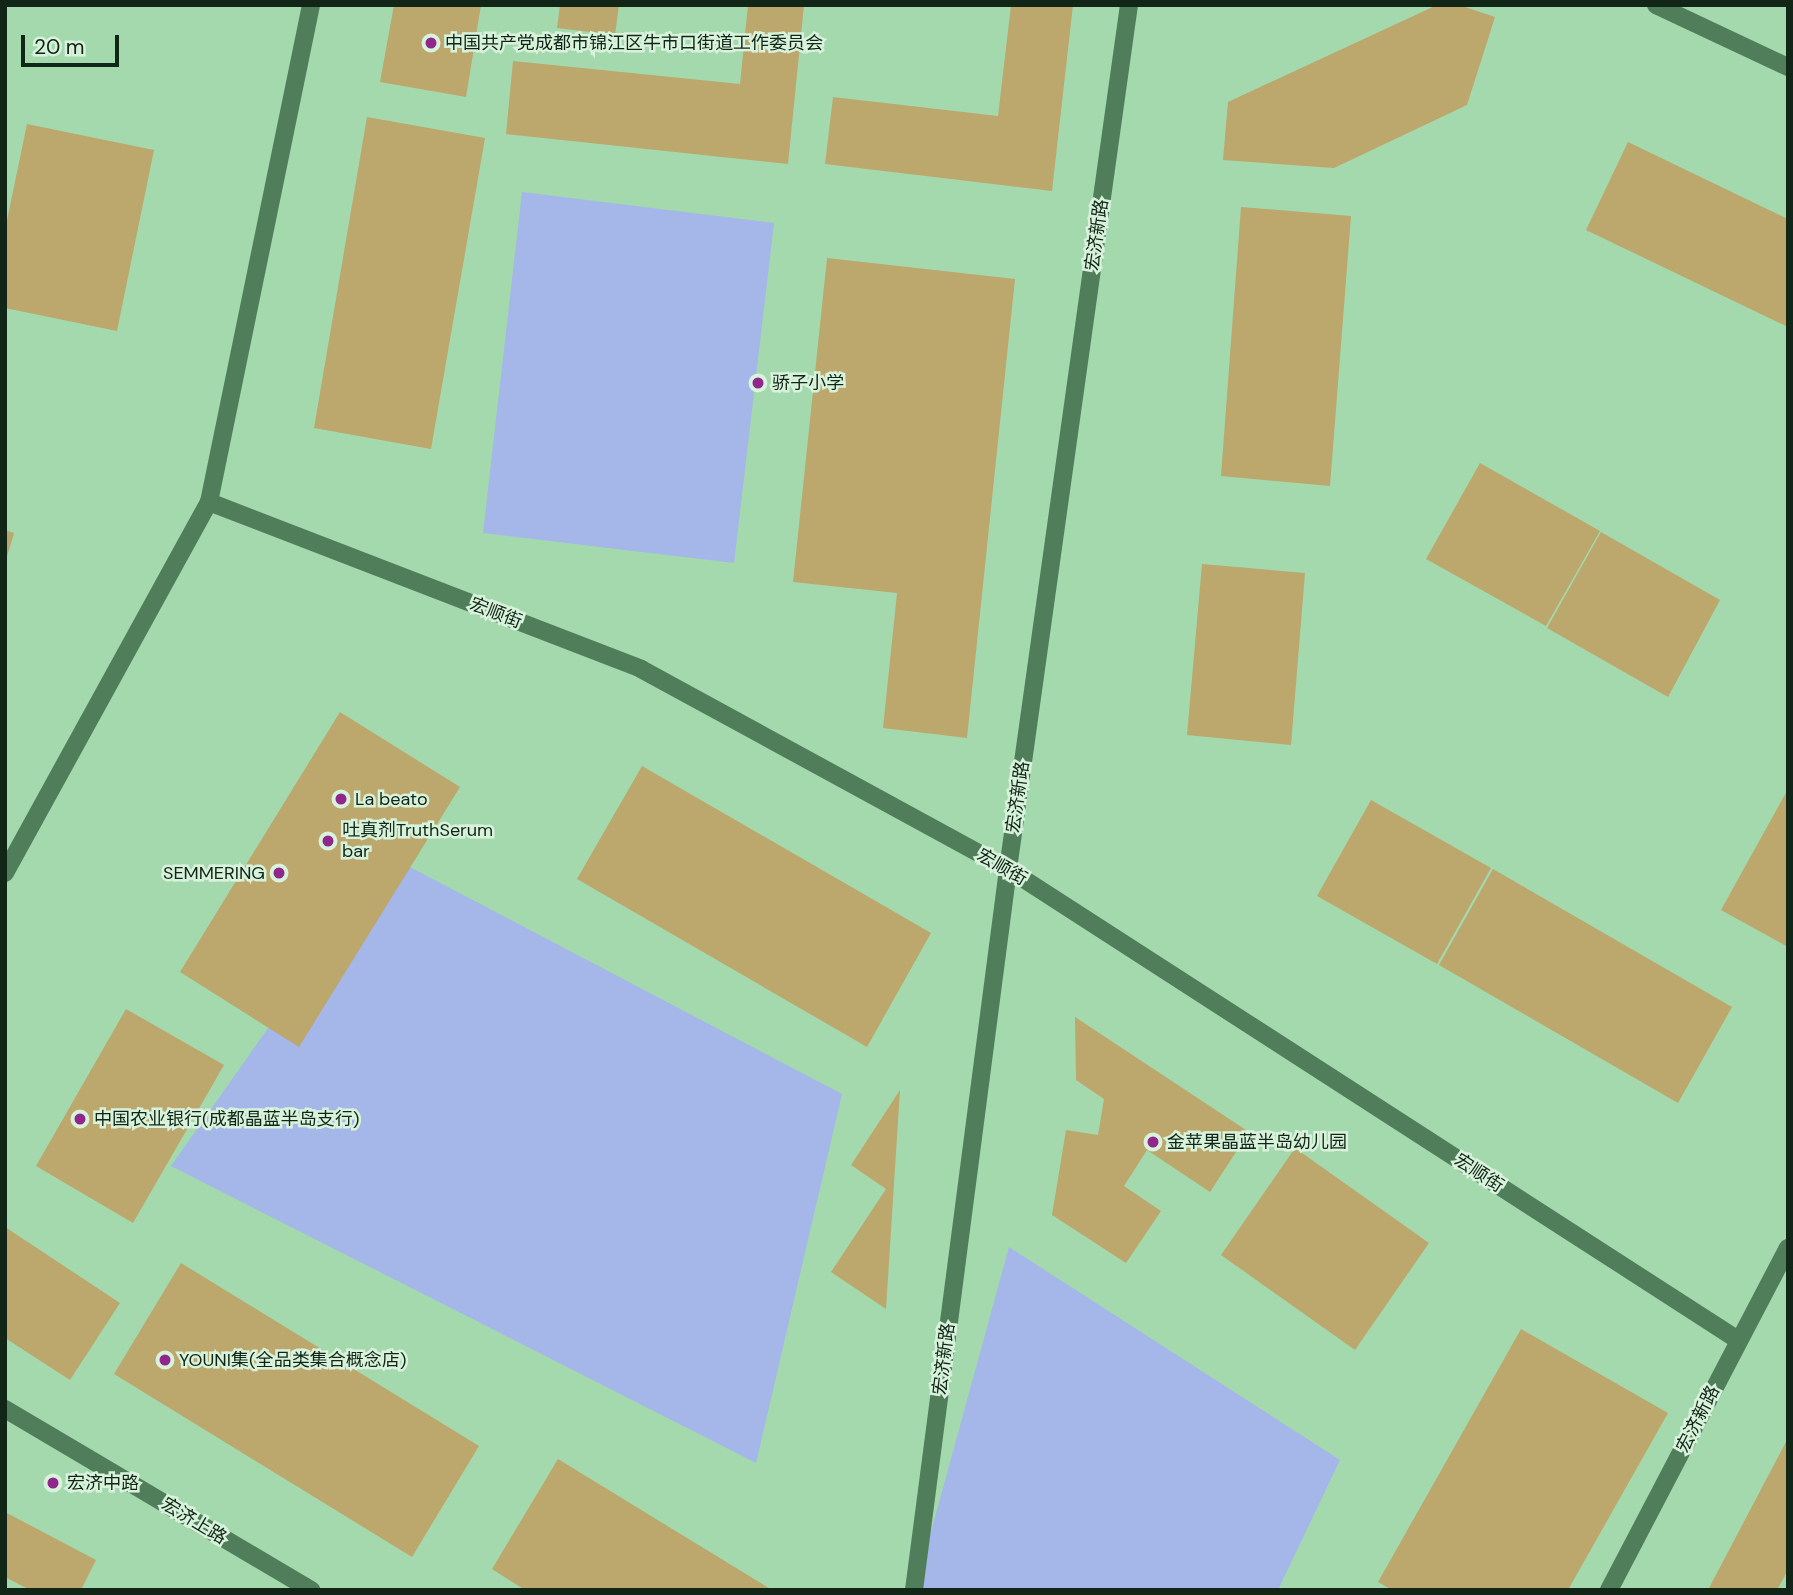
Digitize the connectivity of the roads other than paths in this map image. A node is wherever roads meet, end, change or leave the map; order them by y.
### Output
1 (311, 5) edge
2 (1129, 5) edge
3 (1656, 5) edge
4 (1788, 67) edge
5 (209, 502) junction
6 (1008, 869) junction
7 (5, 873) edge
8 (1788, 1248) edge
9 (1738, 1340) junction
10 (5, 1409) edge
11 (310, 1590) edge
12 (914, 1590) edge
13 (1609, 1590) edge

1 - 5 street
2 - 6 street, 宏济新路
3 - 4 street
5 - 6 street, 宏顺街
5 - 7 street
6 - 9 street, 宏顺街
6 - 12 street, 宏济新路
8 - 9 street, 宏济新路
9 - 13 street, 宏济新路
10 - 11 street, 宏济上路

